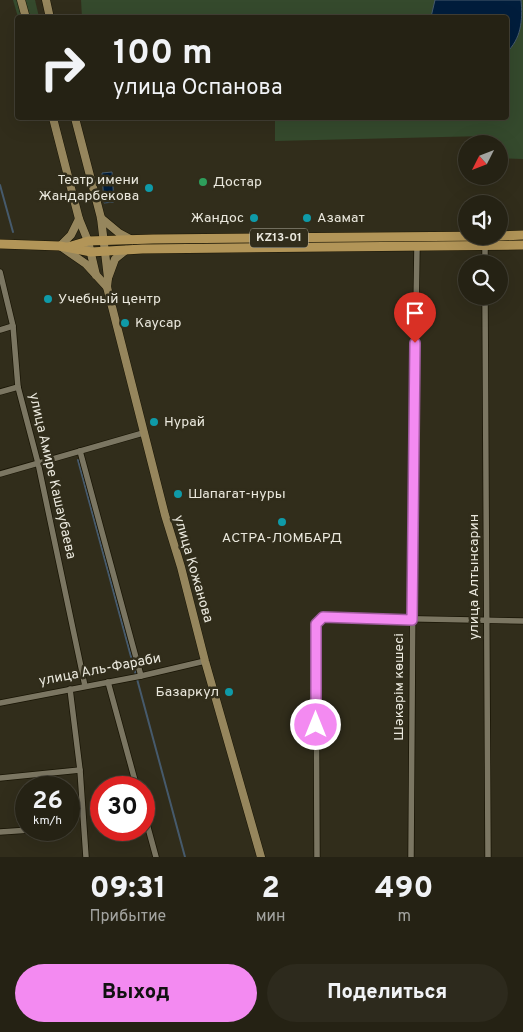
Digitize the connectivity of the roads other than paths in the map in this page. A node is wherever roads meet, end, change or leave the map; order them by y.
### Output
1 (21, 0) edge
2 (46, 0) edge
3 (25, 15) edge
4 (49, 15) edge
5 (54, 120) edge
6 (76, 120) edge
7 (100, 218) junction
8 (79, 220) junction
9 (523, 235) edge
10 (508, 236) edge
11 (133, 241) junction
12 (458, 241) edge
13 (88, 242) junction
14 (102, 242) junction
15 (458, 243) edge
16 (508, 243) edge
17 (0, 244) edge
18 (523, 245) edge
19 (63, 247) junction
20 (417, 247) junction
21 (126, 250) junction
22 (91, 252) junction
23 (104, 252) junction
24 (0, 272) edge
25 (96, 275) junction
26 (108, 278) junction
27 (106, 287) junction
28 (486, 305) edge
29 (13, 326) junction
30 (0, 330) edge
31 (18, 388) junction
32 (0, 392) edge
33 (143, 433) junction
34 (80, 451) junction
35 (38, 463) junction
36 (0, 474) edge
37 (412, 620) junction
38 (487, 620) junction
39 (523, 621) edge
40 (205, 661) junction
41 (141, 676) junction
42 (108, 682) junction
43 (85, 686) junction
44 (70, 690) junction
45 (0, 702) edge
46 (80, 770) junction
47 (134, 776) edge
48 (0, 778) edge
49 (15, 831) edge
50 (0, 832) edge
51 (152, 841) edge
52 (86, 857) edge
53 (156, 857) edge
54 (261, 857) edge
55 (317, 857) edge
56 (411, 857) edge
57 (488, 857) edge

1 - 3 main road
2 - 4 main road
5 - 8 main road, улица Кожанова
6 - 7 main road, улица Кожанова
7 - 11 main road
7 - 14 main road, улица Кожанова
8 - 13 main road, улица Кожанова
8 - 19 main road
9 - 10 main road
11 - 12 main road, KZ13-01
11 - 14 main road, KZ13-01
13 - 14 main road, KZ13-01
13 - 19 main road, KZ13-01
13 - 22 main road, улица Кожанова
14 - 23 main road, улица Кожанова
15 - 20 main road, KZ13-01
16 - 18 main road, KZ13-01
17 - 19 main road, KZ13-01
19 - 22 main road, KZ13-01
19 - 25 main road
20 - 21 main road, KZ13-01
20 - 37 street, Шәкәрім көшесі
21 - 23 main road, KZ13-01
21 - 26 main road
22 - 23 main road, KZ13-01
22 - 25 main road, улица Кожанова
23 - 26 main road, улица Кожанова
24 - 29 street, улица Амире Кашаубаева
25 - 27 main road, улица Кожанова
26 - 27 main road, улица Кожанова
27 - 33 main road, улица Кожанова
28 - 38 street, улица Алтынсарин
29 - 30 street
29 - 31 street, улица Амире Кашаубаева
31 - 32 street
31 - 35 street, улица Амире Кашаубаева
33 - 34 street
33 - 40 main road, улица Кожанова
34 - 35 street
34 - 41 street
35 - 36 street
35 - 43 street, улица Амире Кашаубаева
37 - 38 street
37 - 55 street
37 - 56 street, Шәкәрім көшесі
38 - 39 street
38 - 57 street, улица Алтынсарин
40 - 41 street, улица Аль-Фараби
40 - 54 main road, улица Кожанова
41 - 42 street, улица Аль-Фараби
42 - 43 street, улица Аль-Фараби
42 - 47 street
43 - 44 street, улица Аль-Фараби
44 - 45 street, улица Аль-Фараби
44 - 46 street
46 - 48 street
46 - 52 street
49 - 50 street
51 - 53 street

